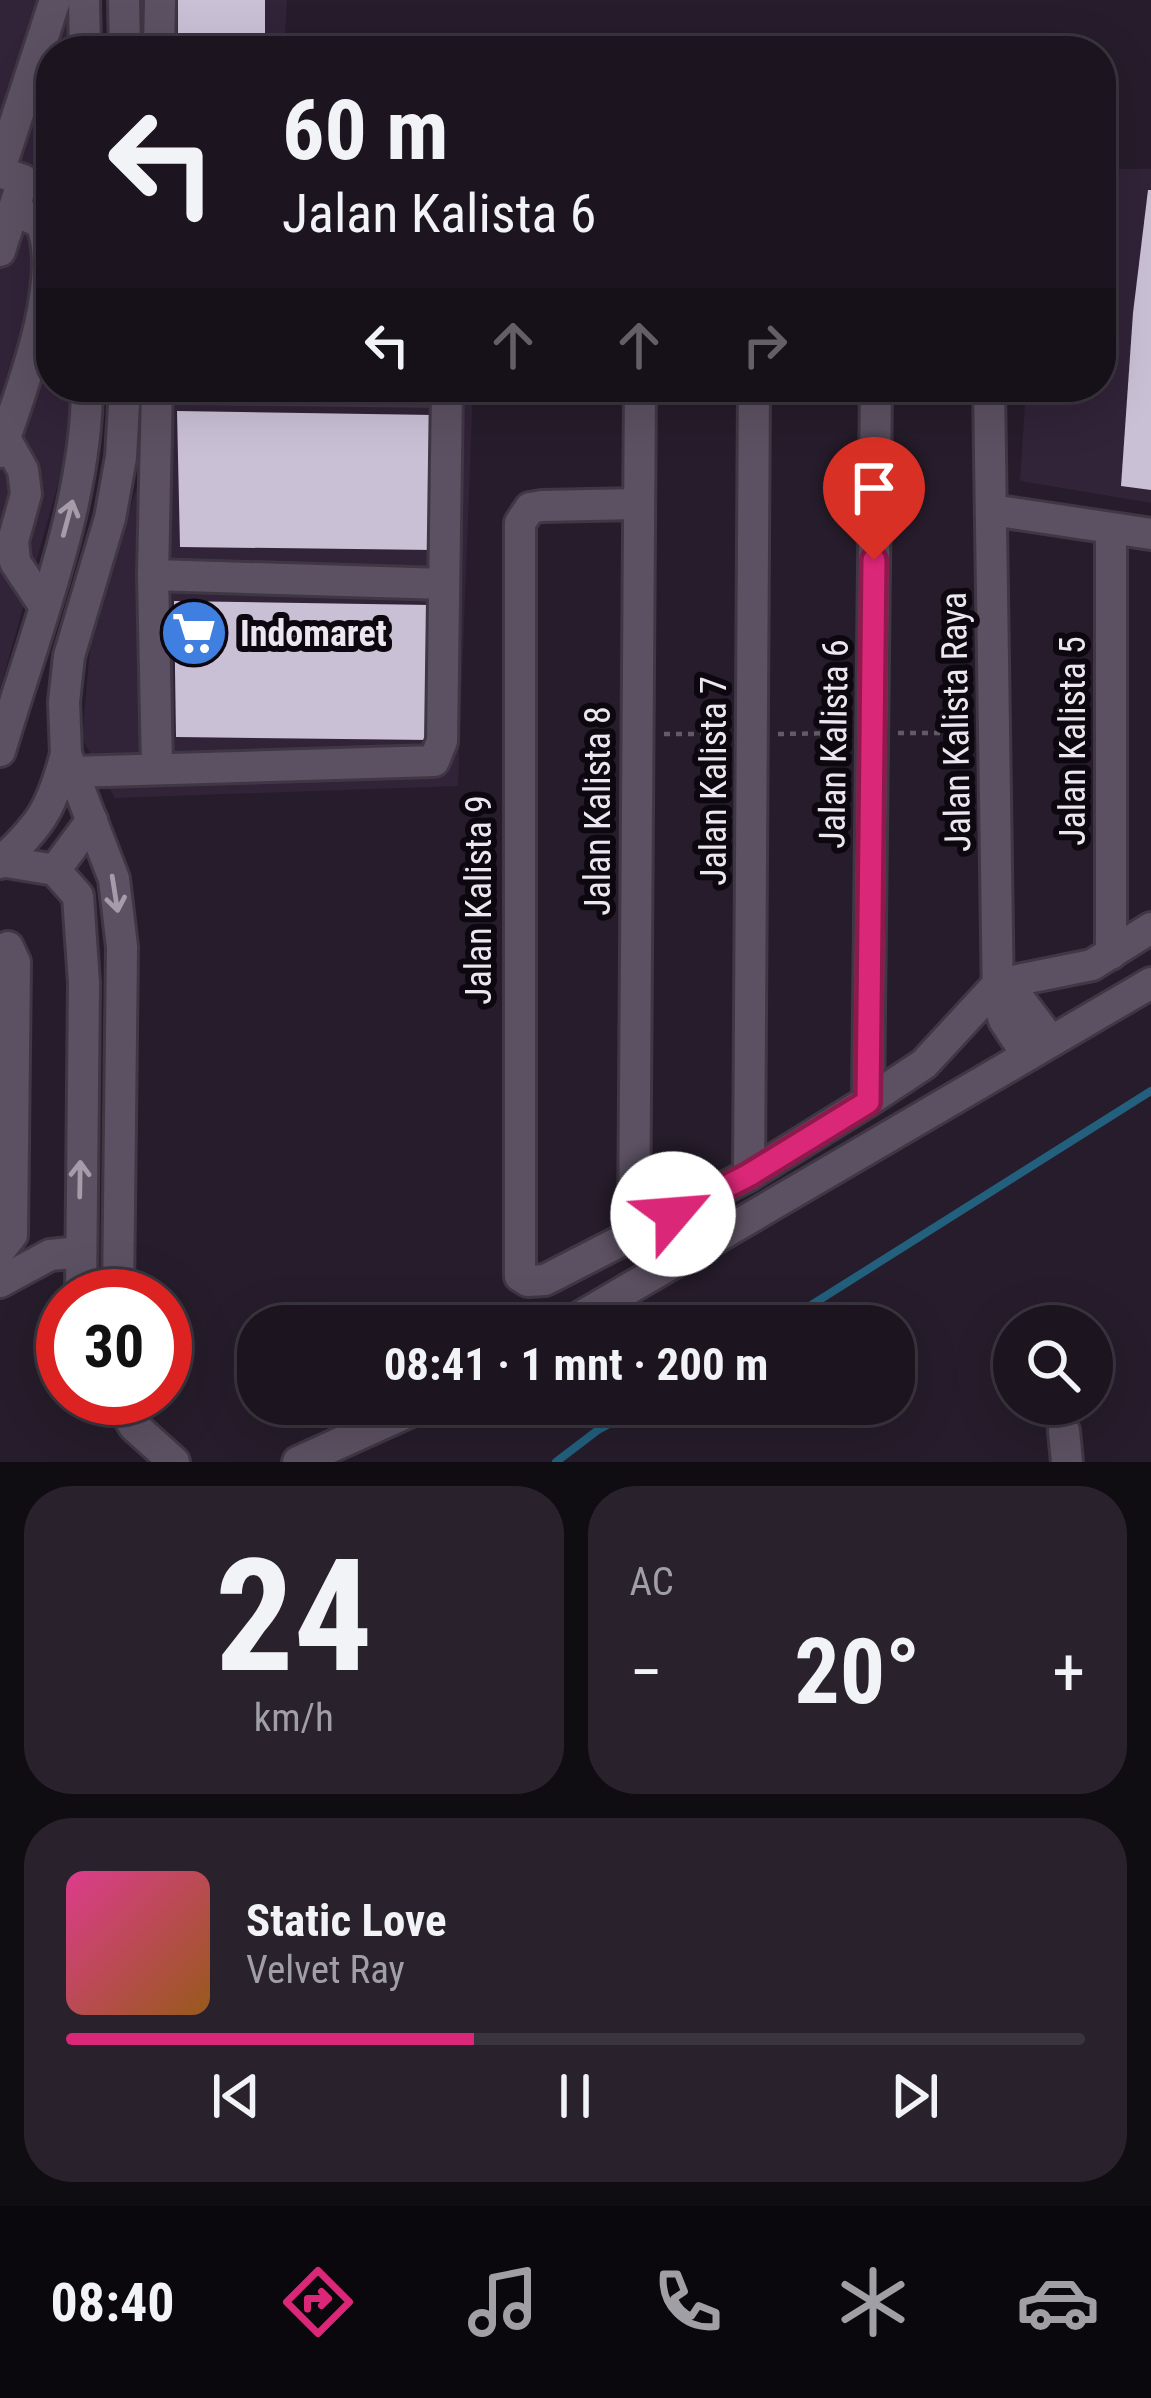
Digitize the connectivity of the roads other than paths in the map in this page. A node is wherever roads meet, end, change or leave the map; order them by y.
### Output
1 (55, 0) edge
2 (84, 0) edge
3 (124, 0) edge
4 (160, 0) edge
5 (43, 36) edge
6 (85, 36) edge
7 (124, 36) edge
8 (159, 36) edge
9 (36, 59) edge
10 (0, 171) edge
11 (14, 210) junction
12 (36, 221) edge
13 (0, 250) edge
14 (36, 340) edge
15 (86, 402) edge
16 (124, 402) edge
17 (157, 402) edge
18 (447, 402) edge
19 (640, 402) edge
20 (754, 402) edge
21 (876, 402) edge
22 (989, 402) edge
23 (2, 445) edge
24 (638, 504) junction
25 (992, 510) junction
26 (1111, 529) junction
27 (1151, 534) edge
28 (153, 575) junction
29 (444, 584) junction
30 (43, 604) junction
31 (0, 752) edge
32 (68, 763) junction
33 (158, 767) junction
34 (92, 820) junction
35 (1, 862) edge
36 (55, 870) junction
37 (1151, 928) edge
38 (0, 952) edge
39 (1111, 954) junction
40 (1151, 983) edge
41 (998, 984) junction
42 (1039, 1048) junction
43 (868, 1102) junction
44 (749, 1175) junction
45 (634, 1234) junction
46 (0, 1250) edge
47 (80, 1252) junction
48 (80, 1269) edge
49 (118, 1269) edge
50 (0, 1282) edge
51 (601, 1305) edge
52 (133, 1425) edge
53 (380, 1425) edge
54 (174, 1462) edge
55 (298, 1462) edge

1 - 5 street
2 - 6 street
3 - 7 street
4 - 8 street
9 - 10 street
10 - 11 street
11 - 12 street
11 - 13 street
14 - 23 street
30 -> 15 street
16 - 32 street
17 - 28 street
18 - 29 street
19 - 24 street, Jalan Kalista 8
20 - 44 street, Jalan Kalista 7
21 - 43 street, Jalan Kalista 6
22 - 25 street, Jalan Kalista Raya
23 - 30 street
24 - 45 street, Jalan Kalista 8
24 - 45 street, Jalan Kalista 9
25 - 26 street
25 - 41 street, Jalan Kalista Raya
26 - 27 street
26 - 39 street, Jalan Kalista 5
28 - 29 street
28 - 33 street
29 - 33 street
30 - 31 street
32 - 33 street
32 - 34 street
32 - 35 street
34 - 36 street
34 -> 49 street
35 - 36 street
47 -> 36 street
37 - 39 street
38 - 46 street
39 - 41 street
40 - 42 street
41 - 42 street
41 - 43 street
42 - 51 street
43 - 44 street
44 - 45 street
47 - 48 street
47 - 50 street
52 - 54 street
53 - 55 street

